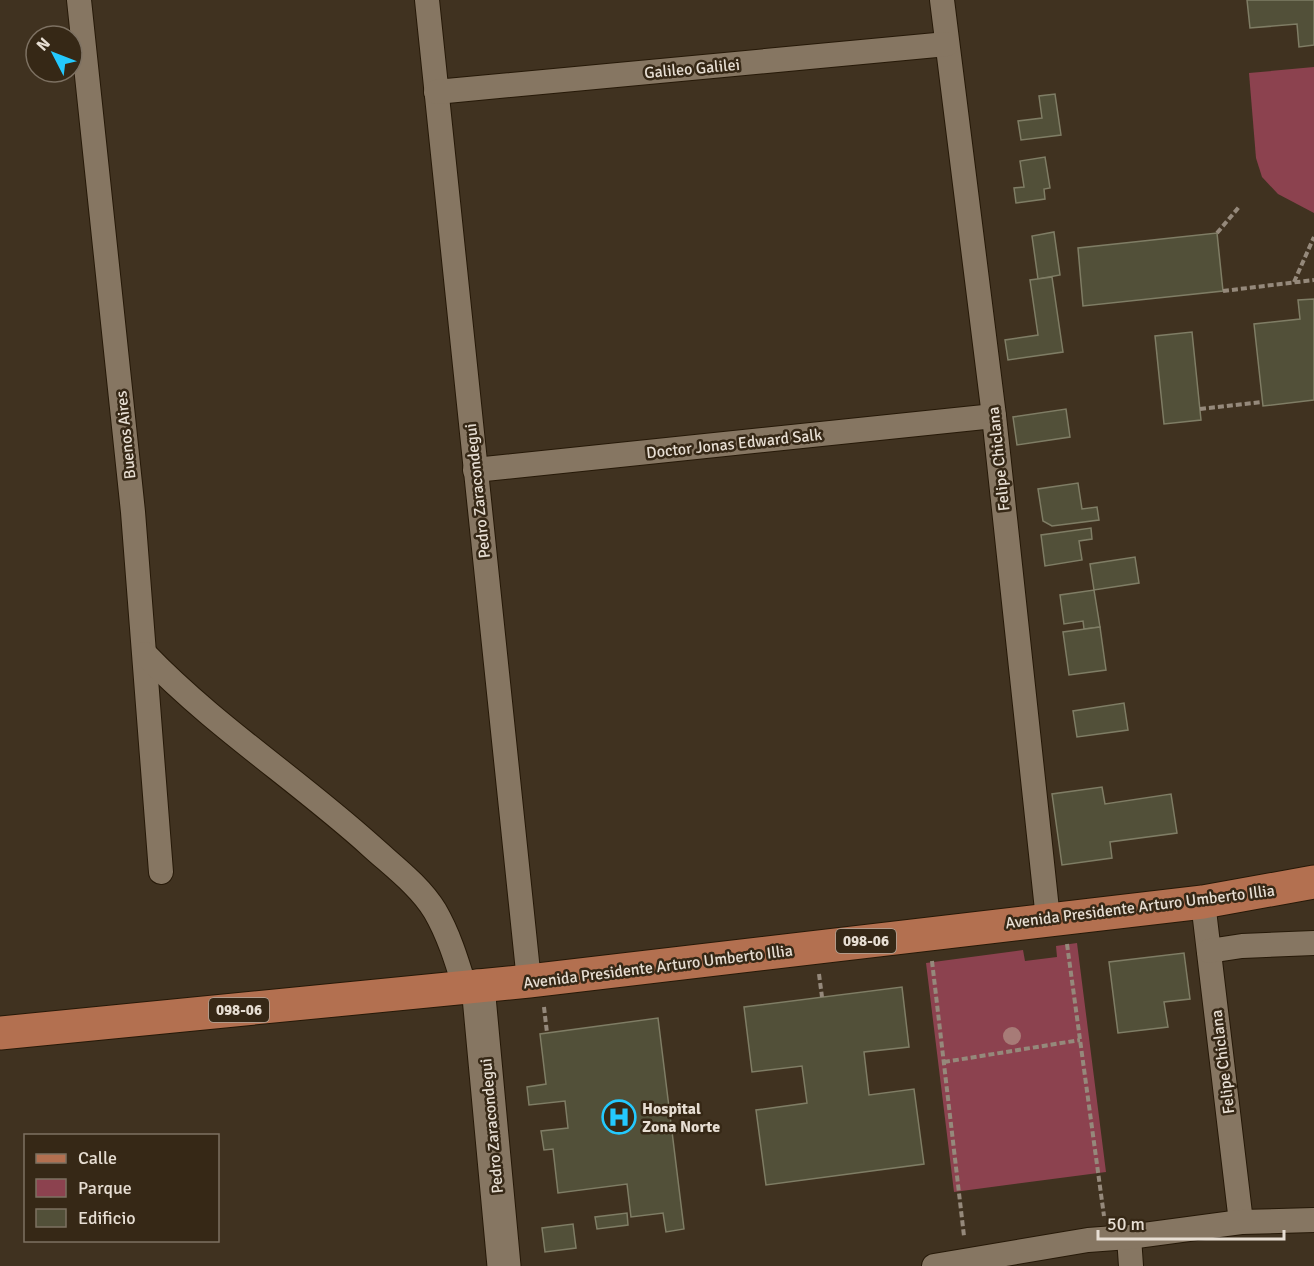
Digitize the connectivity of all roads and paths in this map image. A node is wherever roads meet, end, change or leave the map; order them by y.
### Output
1 (79, 0) edge
2 (427, 0) edge
3 (942, 0) edge
4 (947, 44) junction
5 (436, 92) junction
6 (1239, 207) dead end
7 (1217, 233) dead end
8 (1314, 237) edge
9 (1314, 280) edge
10 (1294, 283) junction
11 (1223, 291) dead end
12 (1262, 402) dead end
13 (1200, 409) dead end
14 (994, 416) junction
15 (475, 470) junction
16 (145, 654) junction
17 (161, 872) dead end
18 (1314, 882) edge
19 (1203, 902) junction
20 (1055, 918) junction
21 (928, 933) junction
22 (1314, 943) edge
23 (1209, 951) junction
24 (529, 981) junction
25 (472, 987) junction
26 (0, 1033) edge
27 (1080, 1040) junction
28 (944, 1062) junction
29 (1314, 1220) edge
30 (1241, 1222) junction
31 (1118, 1238) junction
32 (967, 1260) junction
33 (504, 1266) edge
34 (934, 1266) edge
35 (1131, 1266) edge

1 - 16 street, Buenos Aires
2 - 5 street, Pedro Zaracondegui
3 - 4 street, Felipe Chiclana
4 - 5 street, Galileo Galilei
4 - 14 street, Felipe Chiclana
5 - 15 street, Pedro Zaracondegui
6 - 7 path
8 - 10 path
9 - 10 path
10 - 11 path
12 - 13 path
14 - 15 street, Doctor Jonas Edward Salk
14 - 20 street, Felipe Chiclana
15 - 24 street, Pedro Zaracondegui
16 - 17 street, Buenos Aires
16 - 25 street
18 - 19 main road, Avenida Presidente Arturo Umberto Illia / 098-06
19 - 20 main road, Avenida Presidente Arturo Umberto Illia / 098-06
19 - 23 street, Felipe Chiclana
20 - 21 main road, Avenida Presidente Arturo Umberto Illia / 098-06
20 - 27 path
21 - 24 main road, Avenida Presidente Arturo Umberto Illia / 098-06
21 - 28 path
22 - 23 street
23 - 30 street, Felipe Chiclana
24 - 25 main road, Avenida Presidente Arturo Umberto Illia / 098-06
25 - 26 main road, Avenida Presidente Arturo Umberto Illia / 098-06
25 - 33 street, Pedro Zaracondegui
27 - 28 path
27 - 31 path
28 - 32 path
29 - 30 street
30 - 31 street
31 - 32 street
31 - 35 street
32 - 34 street

